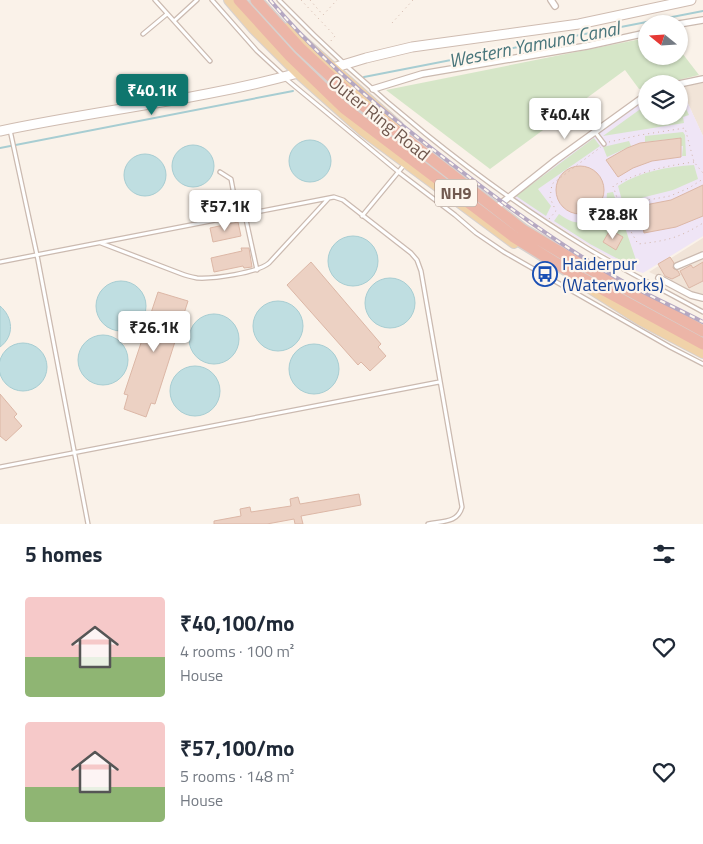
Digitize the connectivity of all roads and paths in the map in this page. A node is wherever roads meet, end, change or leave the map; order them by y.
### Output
1 (155, 0) edge
2 (197, 0) edge
3 (212, 0) edge
4 (229, 0) edge
5 (239, 0) edge
6 (256, 0) edge
7 (261, 0) edge
8 (279, 0) edge
9 (301, 0) edge
10 (310, 0) edge
11 (337, 0) edge
12 (414, 0) edge
13 (551, 0) edge
14 (691, 0) edge
15 (555, 6) dead end
16 (168, 14) junction
17 (703, 20) edge
18 (174, 21) junction
19 (688, 22) edge
20 (392, 23) dead end
21 (143, 34) dead end
22 (638, 35) edge
23 (326, 46) junction
24 (210, 61) dead end
25 (346, 64) junction
26 (333, 68) junction
27 (298, 73) junction
28 (284, 77) junction
29 (703, 79) edge
30 (688, 82) edge
31 (373, 89) junction
32 (638, 101) edge
33 (5, 130) edge
34 (594, 132) junction
35 (604, 144) junction
36 (694, 162) junction
37 (406, 163) junction
38 (220, 172) dead end
39 (398, 172) junction
40 (703, 173) edge
41 (703, 179) edge
42 (510, 197) junction
43 (329, 198) junction
44 (498, 206) junction
45 (245, 215) junction
46 (238, 216) junction
47 (362, 216) junction
48 (625, 221) junction
49 (547, 222) junction
50 (703, 223) edge
51 (613, 231) dead end
52 (101, 242) junction
53 (36, 255) junction
54 (703, 256) edge
55 (1, 262) edge
56 (677, 266) dead end
57 (257, 270) junction
58 (659, 278) dead end
59 (703, 298) edge
60 (703, 312) edge
61 (703, 327) edge
62 (703, 331) edge
63 (703, 344) edge
64 (703, 353) edge
65 (703, 364) edge
66 (439, 382) junction
67 (74, 452) junction
68 (0, 467) edge
69 (88, 524) edge
70 (428, 524) edge

1 - 16 lane
2 - 18 lane
3 - 28 lane
4 - 27 main road, Outer Ring Road
5 - 63 highway, Outer Ring Road / NH9
6 - 62 highway, Outer Ring Road / NH9
7 - 26 main road, Outer Ring Road
8 - 23 lane
9 - 23 path
10 - 11 path
12 - 20 path
13 - 15 street
14 - 25 street
16 - 18 lane
16 - 21 lane
17 - 19 street
18 - 24 lane
22 - 31 street
23 - 25 lane
25 - 26 street
25 - 31 lane
26 - 44 main road, Outer Ring Road
27 - 28 street
27 - 37 main road, Outer Ring Road
28 - 33 street
28 - 39 lane
29 - 30 street
31 - 42 lane
32 - 34 street
33 - 53 lane
34 - 35 lane
34 - 42 street
35 - 36 path
35 - 49 path
36 - 40 path
36 - 48 path
37 - 39 lane
37 - 64 main road, Outer Ring Road
38 - 46 lane
39 - 47 lane
39 - 65 lane
41 - 48 path
42 - 44 street
42 - 49 lane
43 - 45 lane
43 - 47 lane
43 - 57 lane
44 - 61 main road, Outer Ring Road
45 - 46 lane
45 - 57 lane
46 - 52 lane
47 - 66 lane
48 - 50 path
48 - 51 path
49 - 60 lane
52 - 53 lane
52 - 57 lane
53 - 55 lane
53 - 67 lane
54 - 56 street
58 - 59 street
66 - 67 lane
66 - 70 lane
67 - 68 lane
67 - 69 lane

